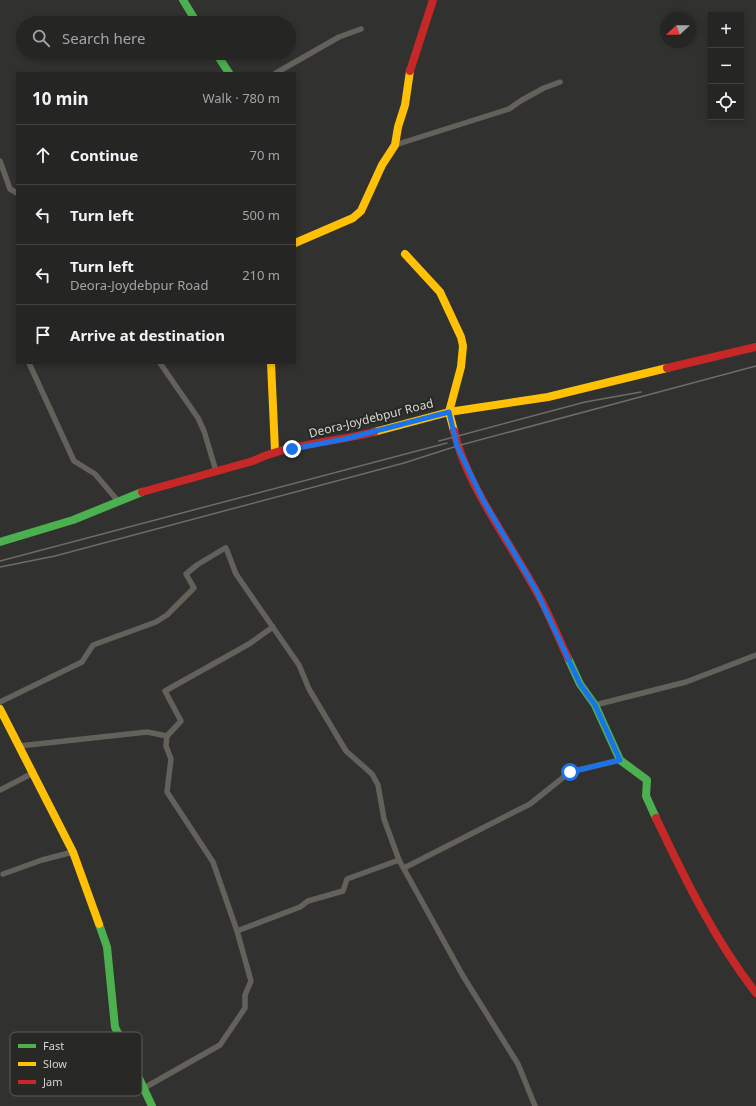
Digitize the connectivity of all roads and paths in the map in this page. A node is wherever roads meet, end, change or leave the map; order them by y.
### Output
1 (183, 0) edge
2 (433, 0) edge
3 (193, 16) edge
4 (361, 29) dead end
5 (221, 60) edge
6 (228, 72) edge
7 (278, 72) edge
8 (560, 82) dead end
9 (395, 145) junction
10 (0, 161) edge
11 (16, 193) edge
12 (296, 243) edge
13 (405, 254) dead end
14 (756, 347) edge
15 (29, 364) edge
16 (161, 364) edge
17 (271, 364) edge
18 (449, 412) junction
19 (275, 451) junction
20 (216, 471) junction
21 (118, 501) junction
22 (0, 542) edge
23 (273, 627) junction
24 (756, 656) edge
25 (0, 702) edge
26 (595, 705) junction
27 (0, 709) edge
28 (167, 736) junction
29 (19, 746) junction
30 (620, 760) junction
31 (33, 773) junction
32 (0, 790) edge
33 (73, 852) junction
34 (399, 860) junction
35 (404, 868) junction
36 (3, 874) dead end
37 (237, 931) junction
38 (756, 993) edge
39 (117, 1032) edge
40 (142, 1084) edge
41 (144, 1088) junction
42 (152, 1106) edge
43 (535, 1106) edge

1 - 3 street
2 - 9 street
4 - 7 street
5 - 6 street
8 - 9 street
9 - 12 street
10 - 11 street
13 - 18 street
14 - 18 street, Deora-Joydebpur Road
15 - 21 street
16 - 20 street
17 - 19 street
18 - 19 street, Deora-Joydebpur Road
18 - 26 street
19 - 20 street, Deora-Joydebpur Road
20 - 21 street, Deora-Joydebpur Road
21 - 22 street, Deora-Joydebpur Road
23 - 25 street
23 - 28 street
23 - 34 street
24 - 26 street
26 - 30 street
27 - 29 street
28 - 29 street
28 - 37 street
29 - 31 street
30 - 35 street
30 - 38 street
31 - 32 street
31 - 33 street
33 - 36 street
33 - 39 street
34 - 35 street
34 - 37 street
35 - 43 street
37 - 41 street
40 - 41 street
41 - 42 street

